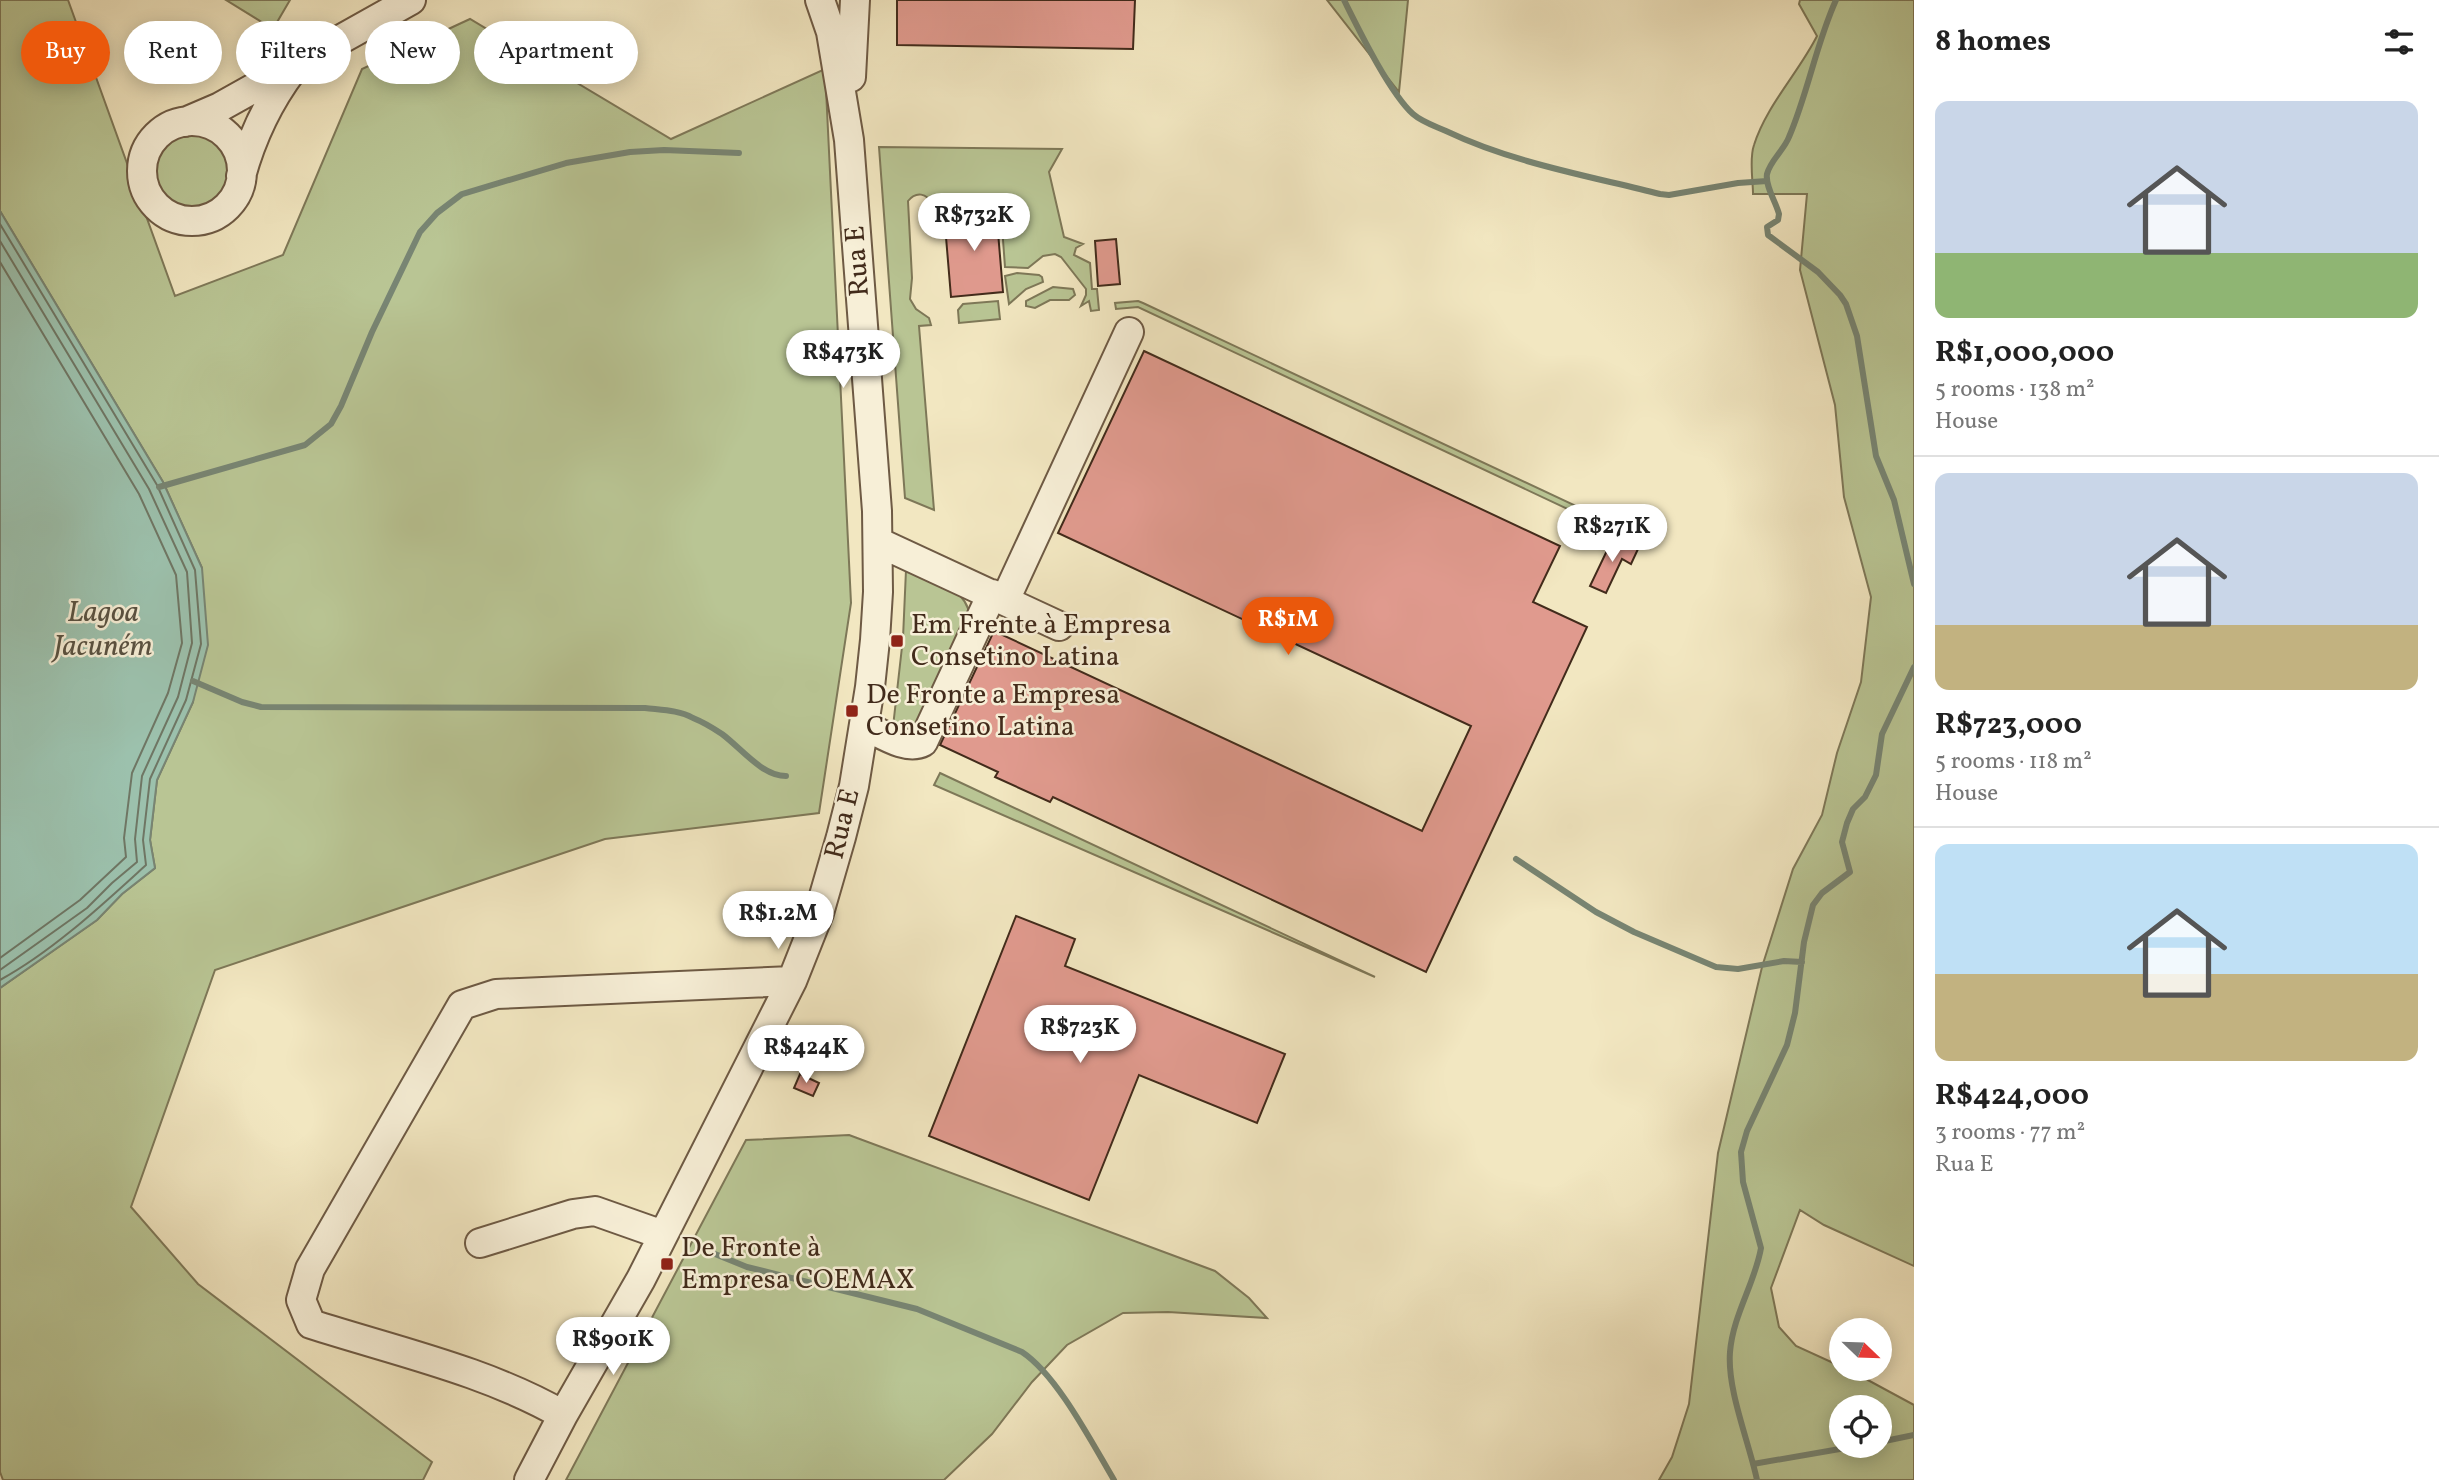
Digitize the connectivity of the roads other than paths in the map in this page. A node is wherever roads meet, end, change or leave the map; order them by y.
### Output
1 (411, 0) edge
2 (820, 0) edge
3 (855, 0) edge
4 (351, 33) edge
5 (261, 84) edge
6 (283, 84) edge
7 (185, 122) junction
8 (849, 140) junction
9 (241, 179) junction
10 (1129, 332) dead end
11 (878, 542) junction
12 (999, 597) junction
13 (1059, 626) dead end
14 (865, 726) junction
15 (792, 981) junction
16 (663, 1235) junction
17 (480, 1243) dead end
18 (563, 1415) junction
19 (528, 1480) edge

1 - 4 street
2 - 8 street, Rua E
3 - 8 street, Rua E
5 - 7 street
6 - 9 street
7 - 9 street
7 - 9 street
8 - 11 street, Rua E
10 - 12 street
11 - 12 street
11 - 14 street, Rua E
12 - 13 street
12 - 14 street
14 - 15 street, Rua E
15 - 16 street, Rua E
15 - 18 street
16 - 17 street
16 - 18 street, Rua E
18 - 19 street, Rua E

